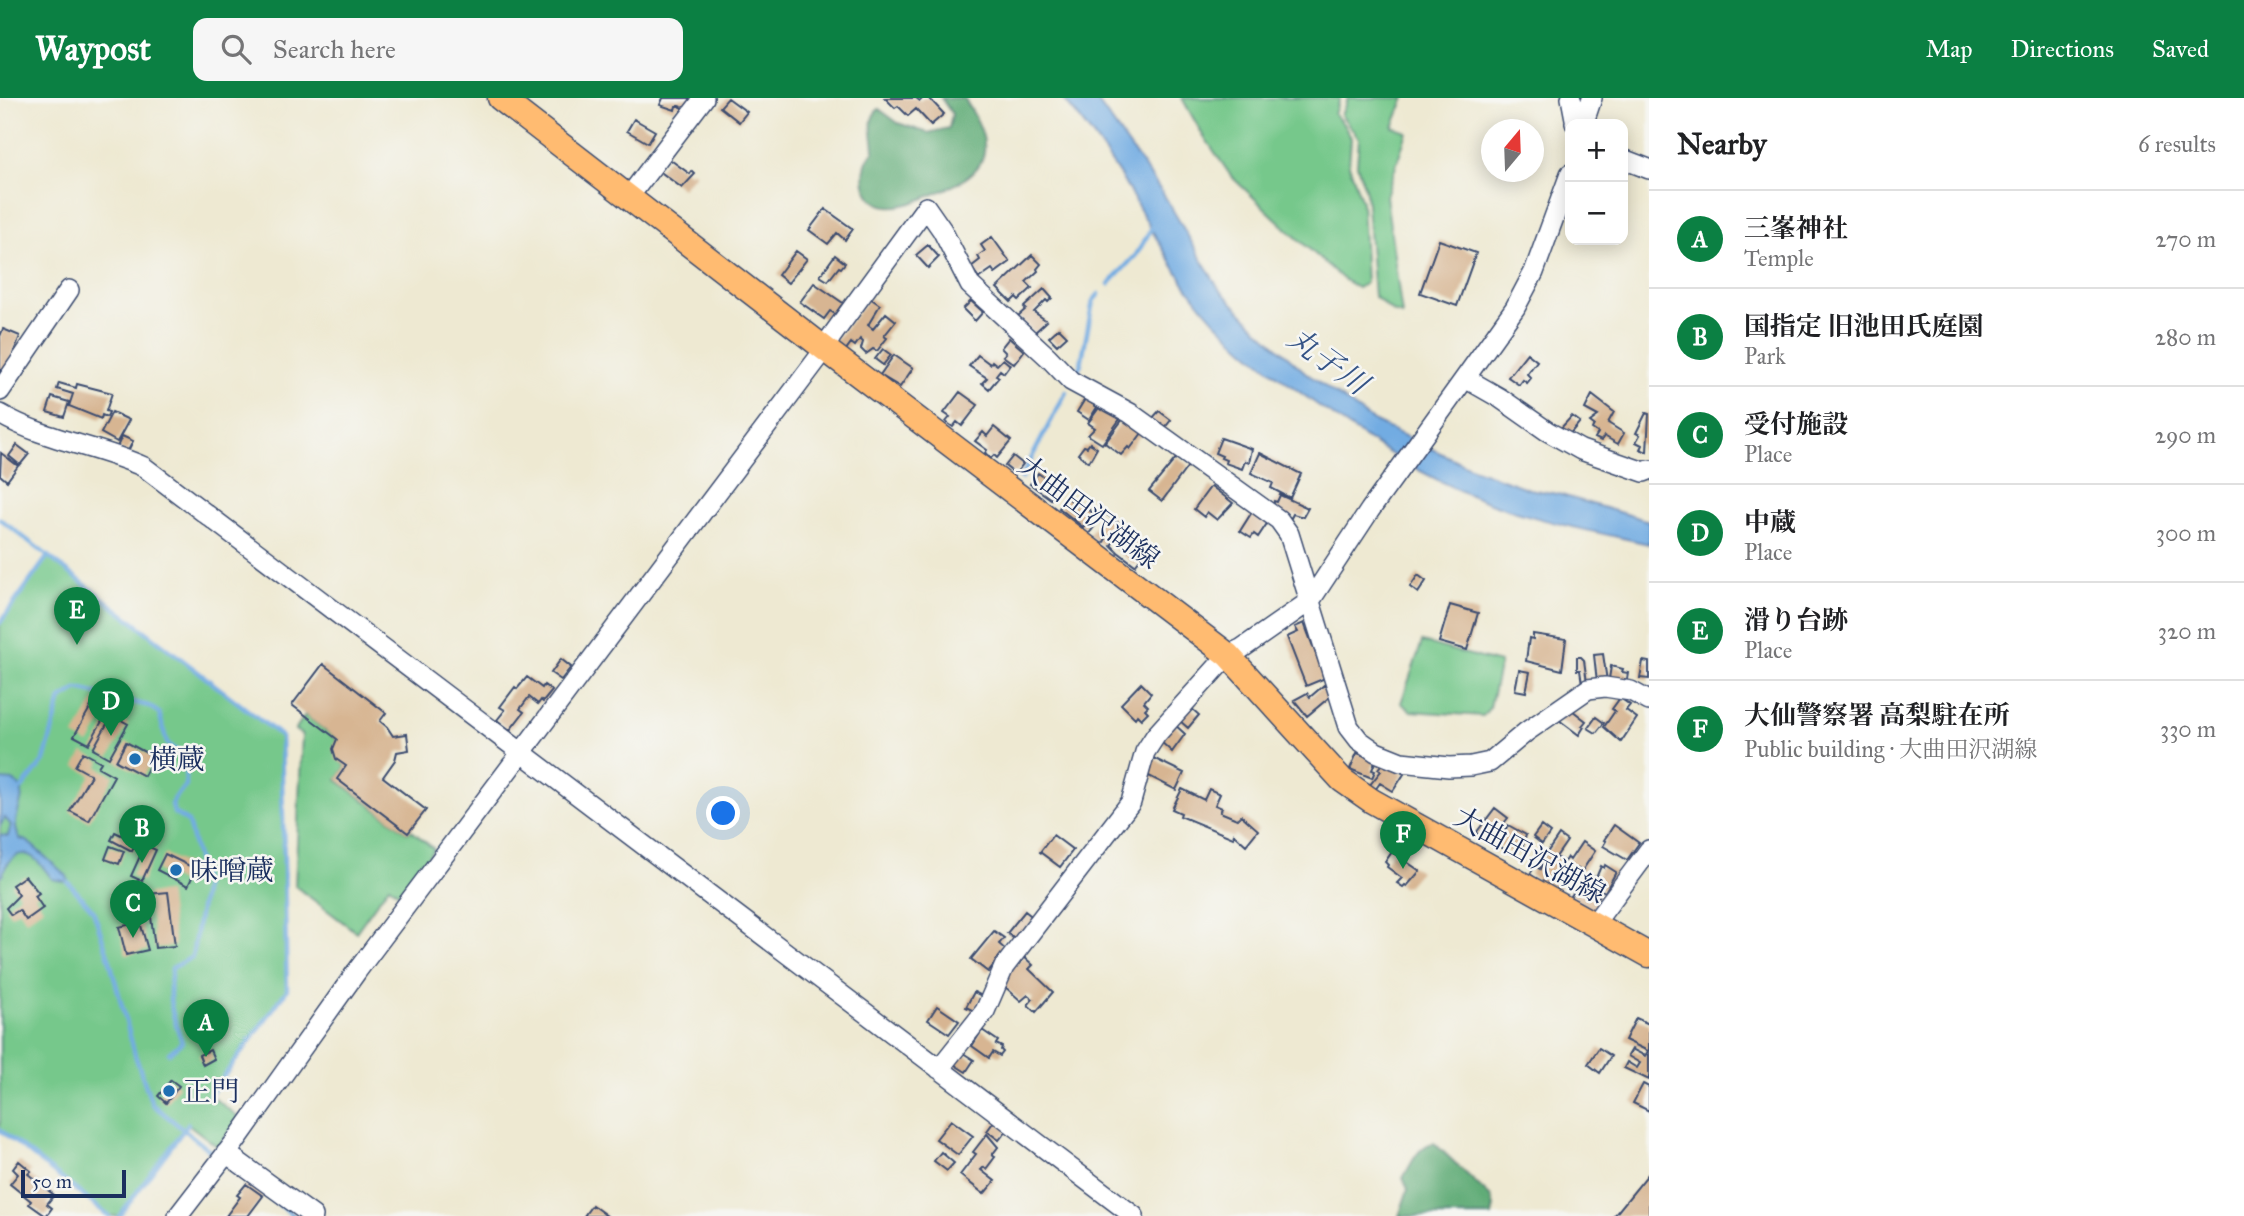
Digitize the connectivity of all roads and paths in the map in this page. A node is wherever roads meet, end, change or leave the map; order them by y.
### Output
1 (500, 98) edge
2 (704, 98) edge
3 (1571, 98) edge
4 (1592, 98) edge
5 (1574, 119) edge
6 (1581, 119) edge
7 (1628, 161) edge
8 (1649, 169) edge
9 (1567, 182) edge
10 (628, 198) junction
11 (69, 290) dead end
12 (825, 349) junction
13 (1465, 378) junction
14 (0, 391) edge
15 (0, 414) edge
16 (1649, 470) edge
17 (1310, 601) junction
18 (1228, 655) junction
19 (1649, 701) edge
20 (520, 753) junction
21 (1649, 850) edge
22 (1594, 924) junction
23 (1649, 955) edge
24 (939, 1069) junction
25 (226, 1153) junction
26 (178, 1216) edge
27 (313, 1216) edge
28 (1134, 1216) edge

1 - 10 main road, 大曲田沢湖線
2 - 10 street
3 - 5 street
4 - 6 street
7 - 8 street
9 - 13 street
10 - 12 main road, 大曲田沢湖線
11 - 14 street
12 - 17 street
12 - 18 main road, 大曲田沢湖線
12 - 20 street
13 - 16 street
13 - 17 street
15 - 20 street
17 - 18 street
17 - 19 street
18 - 22 main road, 大曲田沢湖線
18 - 24 street
20 - 24 street
20 - 25 street
21 - 22 street
22 - 23 main road, 大曲田沢湖線
24 - 28 street
25 - 26 street
25 - 27 street

